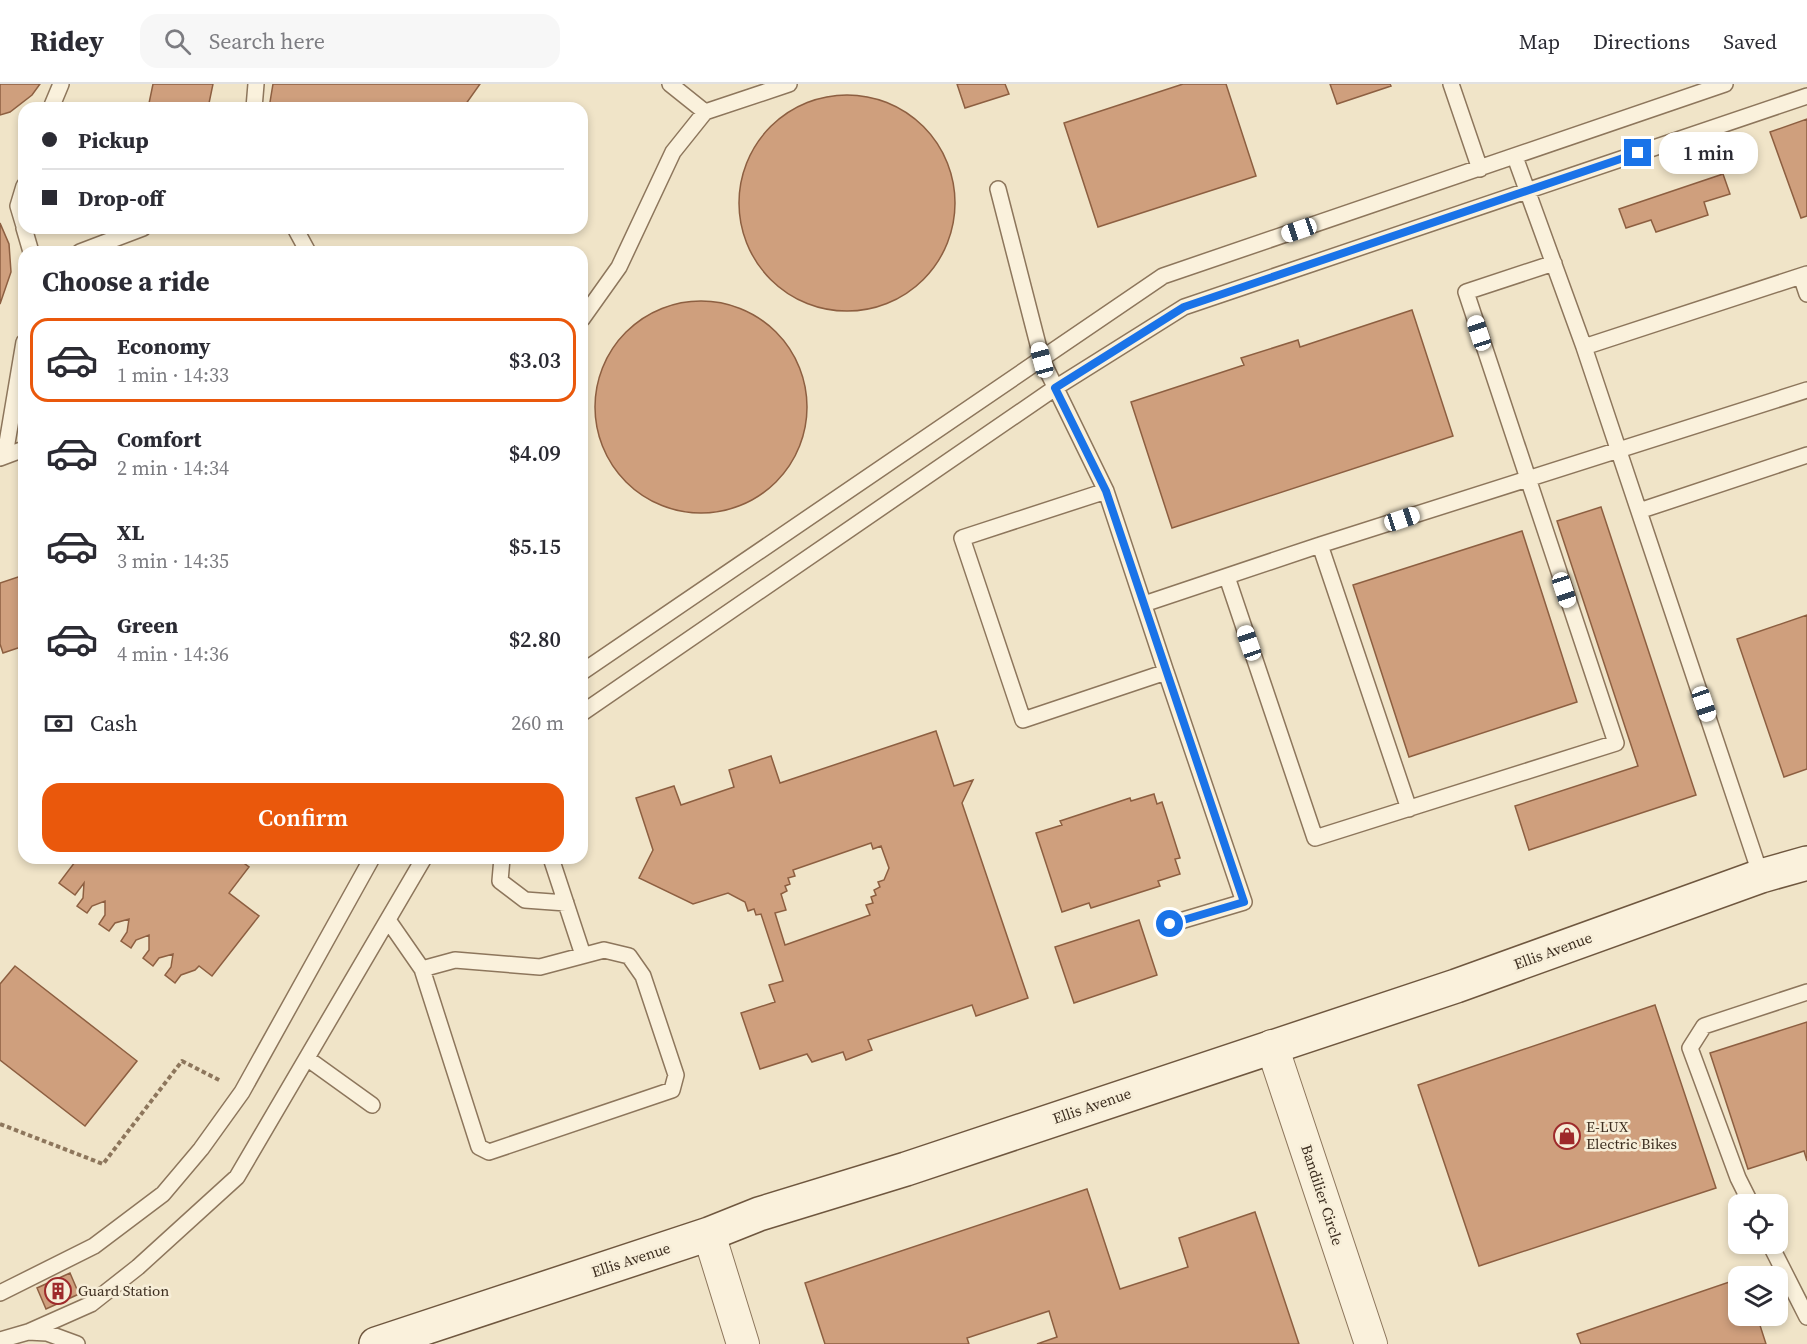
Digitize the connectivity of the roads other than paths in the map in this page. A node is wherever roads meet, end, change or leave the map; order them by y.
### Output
1 (61, 84) edge
2 (256, 84) edge
3 (670, 84) edge
4 (789, 84) edge
5 (1450, 84) edge
6 (1725, 84) edge
7 (1807, 96) edge
8 (54, 102) edge
9 (254, 102) edge
10 (705, 111) junction
11 (1515, 157) junction
12 (1479, 169) junction
13 (998, 189) dead end
14 (1528, 190) junction
15 (127, 234) edge
16 (96, 246) edge
17 (1554, 263) junction
18 (1804, 275) edge
19 (1807, 294) edge
20 (588, 311) edge
21 (1584, 347) junction
22 (1042, 360) junction
23 (18, 373) edge
24 (1055, 388) junction
25 (1807, 390) edge
26 (1618, 450) junction
27 (18, 451) edge
28 (1807, 454) edge
29 (2, 455) edge
30 (1527, 480) junction
31 (1106, 491) junction
32 (1639, 511) junction
33 (1320, 545) junction
34 (1227, 578) junction
35 (1144, 604) junction
36 (588, 668) edge
37 (1166, 672) junction
38 (588, 709) edge
39 (1409, 809) junction
40 (1807, 863) edge
41 (369, 864) edge
42 (420, 864) edge
43 (501, 864) edge
44 (553, 864) edge
45 (1761, 876) junction
46 (566, 903) junction
47 (388, 920) junction
48 (1170, 924) dead end
49 (583, 955) junction
50 (422, 969) junction
51 (1807, 992) edge
52 (1272, 1046) junction
53 (308, 1059) junction
54 (372, 1105) dead end
55 (1746, 1194) edge
56 (709, 1234) junction
57 (1775, 1254) edge
58 (0, 1293) edge
59 (1807, 1317) edge
60 (28, 1332) junction
61 (0, 1340) edge
62 (78, 1344) edge
63 (376, 1344) edge
64 (743, 1344) edge
65 (1371, 1344) edge

1 - 8 lane
2 - 9 lane
3 - 10 lane
4 - 10 lane
5 - 12 lane
6 - 11 lane
7 - 14 lane
10 - 20 lane
11 - 12 lane
11 - 14 lane
12 - 22 lane
13 - 22 lane
14 - 17 lane
14 - 24 lane
15 - 16 lane
17 - 21 lane
17 - 30 lane
18 - 19 lane
18 - 21 lane
21 - 26 lane
22 - 24 lane
22 - 36 lane
23 - 29 lane
24 - 31 lane
24 - 38 lane
25 - 26 lane
26 - 30 lane
26 - 32 lane
27 - 29 lane
28 - 32 lane
30 - 33 lane
30 - 39 lane
31 - 35 lane
31 - 37 lane
32 - 45 lane
33 - 34 lane
33 - 39 lane
34 - 35 lane
34 - 39 lane
35 - 37 lane
37 - 48 lane
40 - 45 main road, Ellis Avenue
41 - 58 lane
42 - 47 lane
43 - 46 lane
44 - 46 lane
45 - 52 main road, Ellis Avenue
46 - 49 lane
47 - 50 lane
47 - 53 lane
49 - 50 lane
49 - 50 lane
51 - 55 lane
52 - 56 main road, Ellis Avenue
52 - 65 street, Bandilier Circle
53 - 54 lane
53 - 60 lane
56 - 63 main road, Ellis Avenue
56 - 64 street
57 - 59 lane
60 - 61 lane
60 - 62 lane

